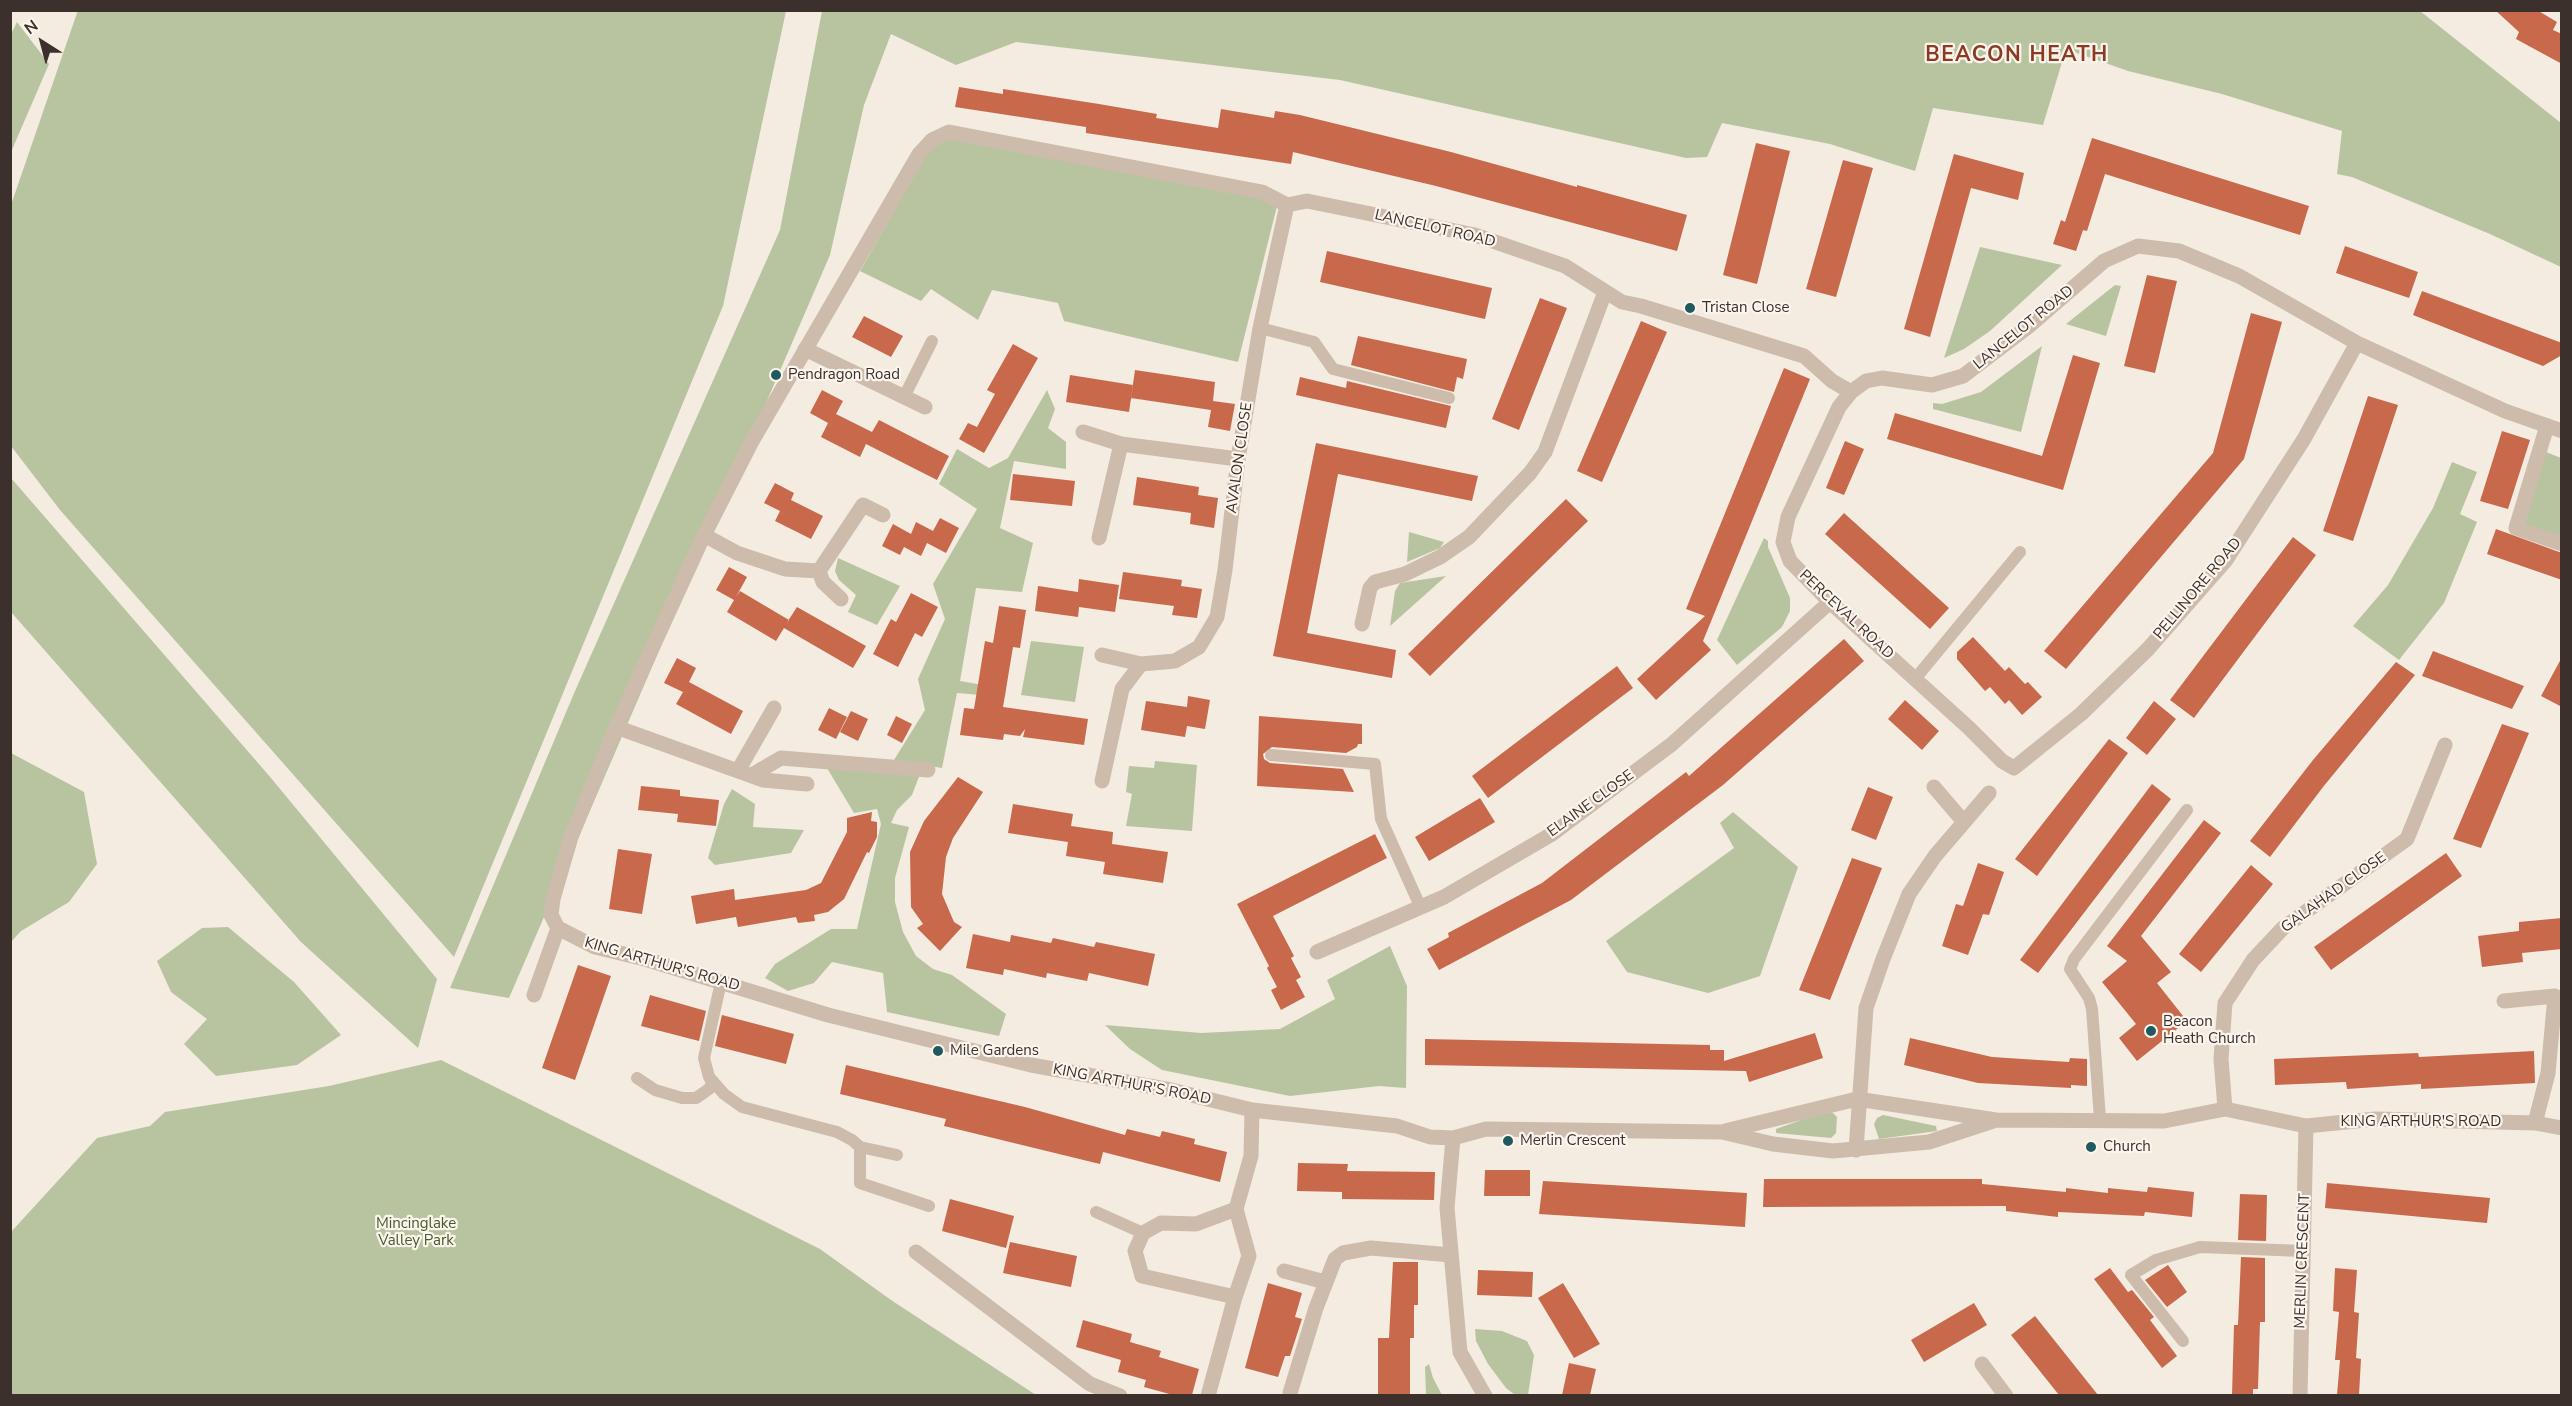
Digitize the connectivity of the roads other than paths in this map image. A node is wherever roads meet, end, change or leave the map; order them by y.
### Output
1 (1287, 206) junction
2 (1605, 292) junction
3 (1260, 328) junction
4 (932, 341) dead end
5 (2357, 343) junction
6 (805, 349) junction
7 (1851, 392) junction
8 (904, 397) junction
9 (1449, 398) dead end
10 (925, 407) dead end
11 (2547, 426) junction
12 (2562, 431) edge
13 (1083, 432) dead end
14 (1121, 444) junction
15 (1238, 459) junction
16 (882, 515) dead end
17 (704, 535) junction
18 (1099, 538) dead end
19 (2562, 544) edge
20 (2020, 552) dead end
21 (819, 571) junction
22 (841, 599) dead end
23 (1830, 602) junction
24 (1362, 624) dead end
25 (1102, 655) dead end
26 (1141, 664) junction
27 (1915, 679) junction
28 (774, 708) dead end
29 (616, 727) junction
30 (2445, 745) dead end
31 (1271, 755) dead end
32 (2014, 768) joint
33 (928, 770) dead end
34 (745, 772) junction
35 (1102, 781) dead end
36 (807, 784) dead end
37 (1934, 787) dead end
38 (1989, 793) dead end
39 (2187, 810) dead end
40 (1963, 821) junction
41 (1420, 906) junction
42 (558, 928) junction
43 (1317, 952) dead end
44 (721, 982) junction
45 (534, 995) dead end
46 (2504, 1000) dead end
47 (637, 1078) dead end
48 (713, 1081) junction
49 (1857, 1099) junction
50 (2225, 1109) junction
51 (1252, 1110) junction
52 (2100, 1119) junction
53 (1996, 1120) junction
54 (2535, 1123) junction
55 (2306, 1126) junction
56 (2562, 1128) edge
57 (1722, 1132) junction
58 (1453, 1138) junction
59 (860, 1147) junction
60 (1856, 1150) junction
61 (897, 1155) dead end
62 (929, 1206) dead end
63 (1236, 1209) junction
64 (1096, 1212) dead end
65 (1143, 1233) junction
66 (2303, 1251) junction
67 (916, 1252) dead end
68 (1451, 1255) junction
69 (1284, 1271) dead end
70 (1325, 1282) junction
71 (1235, 1297) junction
72 (2183, 1341) dead end
73 (1982, 1364) dead end
74 (1290, 1393) dead end
75 (1120, 1395) edge
76 (1208, 1395) edge
77 (1485, 1395) edge
78 (2006, 1395) edge
79 (2300, 1395) edge

1 - 2 street, LANCELOT ROAD
1 - 3 street, AVALON CLOSE
1 - 6 street
2 - 7 street, LANCELOT ROAD
2 - 24 street
3 - 9 lane
3 - 15 street, AVALON CLOSE
4 - 8 lane
5 - 7 street, LANCELOT ROAD
5 - 11 street, LANCELOT ROAD
5 - 32 street, PELLINORE ROAD
6 - 8 street
6 - 17 street
7 - 23 street, PERCEVAL ROAD
8 - 10 street
11 - 12 street, LANCELOT ROAD
11 - 19 street
13 - 14 street
14 - 15 street
14 - 18 street
15 - 26 street, AVALON CLOSE
16 - 21 street
17 - 21 street
17 - 29 street
20 - 27 lane
21 - 22 street
23 - 27 street, PERCEVAL ROAD
23 - 41 street, ELAINE CLOSE
25 - 26 street, AVALON CLOSE
26 - 35 street
27 - 32 street, PERCEVAL ROAD
28 - 34 street
29 - 34 street
29 - 42 street
30 - 50 street, GALAHAD CLOSE
31 - 41 lane
33 - 34 street
34 - 36 street
37 - 40 street
38 - 40 street
39 - 52 lane
40 - 49 street
41 - 43 street, ELAINE CLOSE
42 - 44 street, KING ARTHUR'S ROAD
42 - 45 street
44 - 48 lane
44 - 51 street, KING ARTHUR'S ROAD
46 - 54 street
47 - 48 lane
48 - 59 lane
49 - 53 street, KING ARTHUR'S ROAD
49 - 57 street, KING ARTHUR'S ROAD
49 - 60 street
50 - 52 street, KING ARTHUR'S ROAD
50 - 55 street, KING ARTHUR'S ROAD
51 - 58 street, KING ARTHUR'S ROAD
51 - 63 street
52 - 53 street, KING ARTHUR'S ROAD
53 - 60 street, KING ARTHUR'S ROAD
54 - 55 street, KING ARTHUR'S ROAD
54 - 56 street, KING ARTHUR'S ROAD
55 - 66 street, MERLIN CRESCENT
57 - 58 street, KING ARTHUR'S ROAD
57 - 60 street, KING ARTHUR'S ROAD
58 - 68 street
59 - 61 lane
59 - 62 lane
63 - 65 street
63 - 71 street
64 - 65 lane
65 - 71 street
66 - 72 lane
66 - 79 street, MERLIN CRESCENT
67 - 75 street
68 - 70 street
68 - 77 street
69 - 70 street
70 - 74 street
71 - 76 street
73 - 78 street

